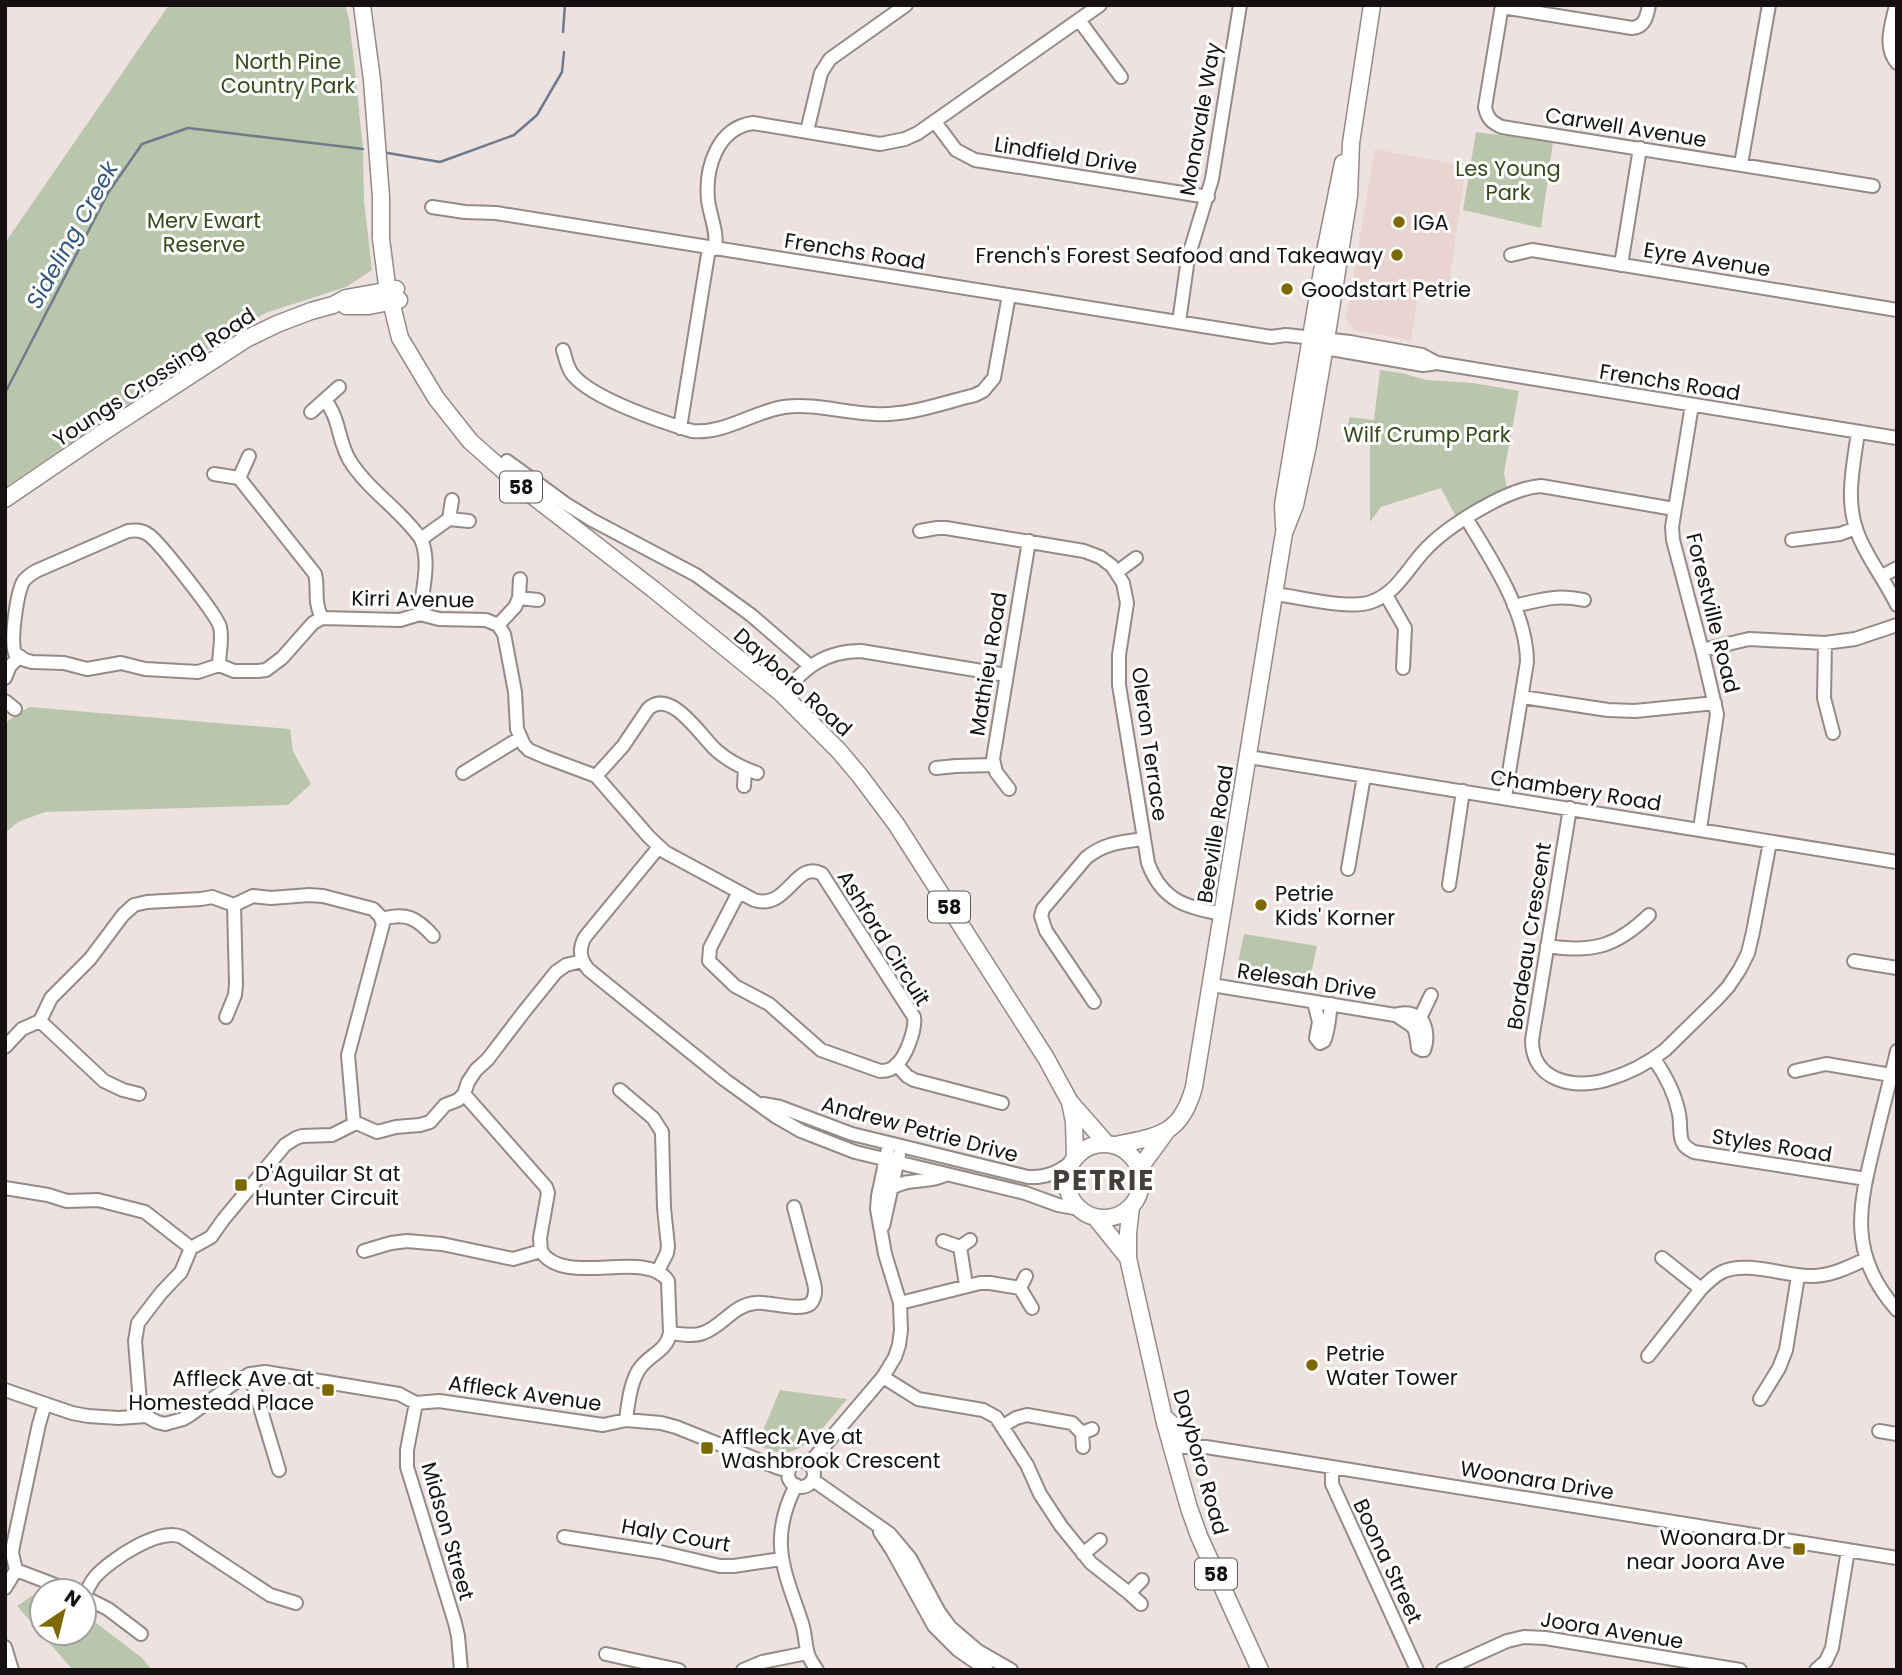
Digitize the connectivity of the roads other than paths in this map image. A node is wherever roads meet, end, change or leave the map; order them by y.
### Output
1 (362, 5) edge
2 (906, 5) edge
3 (1100, 5) edge
4 (1240, 5) edge
5 (1373, 5) edge
6 (1649, 5) edge
7 (1769, 5) edge
8 (1896, 5) edge
9 (1502, 6) edge
10 (1079, 20) junction
11 (1897, 63) edge
12 (1121, 77) dead end
13 (935, 121) junction
14 (807, 131) junction
15 (1640, 148) junction
16 (1741, 164) junction
17 (1873, 186) dead end
18 (381, 197) junction
19 (1208, 197) junction
20 (432, 207) dead end
21 (712, 248) junction
22 (1511, 255) dead end
23 (1621, 265) junction
24 (384, 273) junction
25 (393, 295) junction
26 (1009, 295) junction
27 (365, 301) junction
28 (1897, 310) edge
29 (1179, 322) junction
30 (396, 328) junction
31 (1318, 343) junction
32 (563, 350) dead end
33 (414, 360) junction
34 (339, 387) dead end
35 (325, 400) junction
36 (1692, 405) junction
37 (311, 412) dead end
38 (680, 428) junction
39 (1858, 432) junction
40 (1897, 439) edge
41 (249, 456) dead end
42 (507, 461) dead end
43 (214, 474) dead end
44 (239, 478) junction
45 (5, 499) edge
46 (452, 500) dead end
47 (1674, 509) junction
48 (1466, 518) junction
49 (449, 519) junction
50 (469, 521) dead end
51 (1856, 528) junction
52 (920, 531) dead end
53 (421, 538) junction
54 (1792, 540) dead end
55 (1029, 541) junction
56 (1136, 558) dead end
57 (1897, 568) edge
58 (1117, 572) junction
59 (1882, 576) junction
60 (520, 579) dead end
61 (1275, 594) junction
62 (1386, 595) junction
63 (519, 598) junction
64 (538, 600) dead end
65 (1584, 600) dead end
66 (1897, 605) edge
67 (1514, 606) junction
68 (420, 614) junction
69 (322, 618) junction
70 (498, 625) junction
71 (1897, 625) edge
72 (1825, 643) junction
73 (1702, 650) junction
74 (19, 657) junction
75 (219, 665) junction
76 (810, 666) junction
77 (1403, 668) dead end
78 (1006, 675) junction
79 (5, 678) edge
80 (782, 694) junction
81 (1522, 697) junction
82 (1715, 704) junction
83 (1833, 733) dead end
84 (520, 738) junction
85 (1249, 757) junction
86 (993, 765) junction
87 (936, 768) dead end
88 (463, 773) dead end
89 (596, 776) junction
90 (1364, 776) junction
91 (744, 786) dead end
92 (1009, 789) dead end
93 (1463, 791) junction
94 (1505, 797) junction
95 (1570, 808) junction
96 (1700, 830) junction
97 (1143, 839) junction
98 (1770, 842) junction
99 (659, 847) junction
100 (1897, 862) edge
101 (1348, 869) dead end
102 (1449, 885) dead end
103 (739, 892) junction
104 (234, 905) junction
105 (1223, 914) junction
106 (1649, 915) dead end
107 (382, 919) junction
108 (433, 936) dead end
109 (1547, 946) junction
110 (582, 961) junction
111 (1854, 961) dead end
112 (1897, 968) edge
113 (1212, 985) junction
114 (1431, 995) dead end
115 (1094, 1002) dead end
116 (1314, 1002) junction
117 (1331, 1004) junction
118 (226, 1017) dead end
119 (40, 1021) junction
120 (1417, 1023) junction
121 (5, 1047) edge
122 (1897, 1051) edge
123 (1422, 1055) dead end
124 (1654, 1059) junction
125 (897, 1065) junction
126 (1795, 1071) dead end
127 (1891, 1075) junction
128 (620, 1090) dead end
129 (139, 1094) dead end
130 (464, 1094) junction
131 (1070, 1102) junction
132 (759, 1103) junction
133 (1002, 1103) dead end
134 (354, 1124) junction
135 (1166, 1132) junction
136 (1111, 1144) junction
137 (895, 1145) junction
138 (1073, 1160) junction
139 (891, 1161) junction
140 (1139, 1169) junction
141 (946, 1175) junction
142 (1866, 1179) junction
143 (5, 1188) edge
144 (892, 1188) junction
145 (794, 1207) dead end
146 (1131, 1207) junction
147 (1080, 1209) junction
148 (1095, 1217) junction
149 (882, 1230) junction
150 (943, 1241) dead end
151 (191, 1248) junction
152 (364, 1251) dead end
153 (541, 1251) junction
154 (1128, 1258) junction
155 (1662, 1258) dead end
156 (1866, 1259) junction
157 (658, 1271) junction
158 (1798, 1276) junction
159 (966, 1285) junction
160 (1701, 1289) junction
161 (900, 1303) junction
162 (1032, 1308) dead end
163 (1897, 1310) edge
164 (670, 1333) junction
165 (1648, 1356) dead end
166 (250, 1374) junction
167 (883, 1377) junction
168 (5, 1390) edge
169 (1760, 1399) dead end
170 (46, 1404) junction
171 (416, 1404) junction
172 (141, 1415) junction
173 (1163, 1416) junction
174 (626, 1420) junction
175 (1003, 1426) junction
176 (1879, 1431) dead end
177 (1897, 1434) edge
178 (1083, 1447) dead end
179 (1171, 1447) junction
180 (1198, 1447) junction
181 (809, 1464) junction
182 (1332, 1468) junction
183 (279, 1470) dead end
184 (789, 1471) junction
185 (1180, 1476) junction
186 (813, 1480) junction
187 (796, 1485) junction
188 (875, 1525) junction
189 (564, 1537) dead end
190 (1100, 1540) dead end
191 (1848, 1550) junction
192 (1083, 1554) junction
193 (1897, 1558) edge
194 (781, 1559) junction
195 (16, 1570) junction
196 (34, 1577) edge
197 (95, 1577) edge
198 (1142, 1580) dead end
199 (5, 1588) edge
200 (1129, 1593) junction
201 (296, 1603) dead end
202 (98, 1604) edge
203 (1141, 1604) dead end
204 (141, 1634) dead end
205 (5, 1647) edge
206 (807, 1653) junction
207 (606, 1654) dead end
208 (1734, 1669) edge
209 (12, 1670) edge
210 (461, 1670) edge
211 (679, 1670) edge
212 (743, 1670) edge
213 (817, 1670) edge
214 (987, 1670) edge
215 (1011, 1670) edge
216 (1260, 1670) edge
217 (1417, 1670) edge
218 (1443, 1670) edge
219 (1816, 1670) edge

1 - 18 main road, Dayboro Road / 58
2 - 14 street
3 - 10 street
4 - 19 street, Monavale Way
5 - 31 main road, Beeville Road
6 - 9 street
7 - 16 street
8 - 11 street
9 - 15 street, Carwell Avenue
10 - 12 street
10 - 13 street
13 - 14 street
13 - 19 street, Lindfield Drive
14 - 21 street
15 - 16 street, Carwell Avenue
15 - 23 street
16 - 17 street, Carwell Avenue
18 - 24 main road, Dayboro Road / 58
18 - 25 main road, Dayboro Road / 58
19 - 29 street, Monavale Way
20 - 21 street, Frenchs Road
21 - 26 street, Frenchs Road
21 - 38 street
22 - 23 street, Eyre Avenue
23 - 28 street, Eyre Avenue
24 - 25 main road, Dayboro Road / 58
24 - 27 main road
25 - 27 main road, Youngs Crossing Road
25 - 30 main road, Dayboro Road / 58
25 - 33 main road, Dayboro Road / 58
26 - 29 street, Frenchs Road
26 - 38 street
27 - 30 main road
27 - 45 main road, Youngs Crossing Road
29 - 31 street, Frenchs Road
30 - 33 main road, Dayboro Road / 58
31 - 36 street, Frenchs Road
31 - 61 main road, Beeville Road
32 - 38 street
33 - 80 main road, Dayboro Road / 58
34 - 35 street
35 - 37 street
35 - 53 street
36 - 39 street, Frenchs Road
36 - 47 street, Forestville Road
39 - 40 street, Frenchs Road
39 - 51 street
41 - 44 street
42 - 76 street, Dayboro Road
43 - 44 street
44 - 69 street
46 - 49 street
47 - 48 street
47 - 73 street, Forestville Road
48 - 62 street
48 - 67 street
49 - 50 street
49 - 53 street
51 - 54 street
51 - 59 street
52 - 55 street
53 - 68 street
55 - 58 street
55 - 78 street, Mathieu Road
56 - 58 street
57 - 59 street
58 - 97 street, Oleron Terrace
59 - 66 street
60 - 63 street
61 - 62 street
61 - 85 main road, Beeville Road
62 - 77 street
63 - 64 street
63 - 70 street
65 - 67 street
67 - 81 street
68 - 69 street, Kirri Avenue
68 - 70 street, Kirri Avenue
69 - 75 street, Kirri Avenue
70 - 84 street, Kirri Avenue
71 - 72 street
72 - 73 street
72 - 83 street
73 - 82 street, Forestville Road
74 - 75 street, Kirri Avenue
74 - 75 street
74 - 79 street
76 - 78 street
76 - 80 street
78 - 86 street, Mathieu Road
80 - 131 main road, Dayboro Road / 58
81 - 82 street
81 - 94 street
82 - 96 street, Forestville Road
84 - 88 street
84 - 89 street
85 - 90 street, Chambery Road
85 - 105 main road, Beeville Road
86 - 87 street
86 - 92 street, Mathieu Road
89 - 91 street
89 - 99 street
90 - 93 street, Chambery Road
90 - 101 street
93 - 94 street, Chambery Road
93 - 102 street
94 - 95 street, Chambery Road
95 - 96 street, Chambery Road
95 - 109 street, Bordeau Crescent
96 - 98 street, Chambery Road
97 - 105 street, Oleron Terrace
97 - 115 street
98 - 100 street, Chambery Road
98 - 124 street, Bordeau Crescent
99 - 103 street, Ashford Circuit
99 - 110 street
103 - 125 street
103 - 125 street, Ashford Circuit
104 - 107 street
104 - 118 street
104 - 119 street
105 - 113 main road, Beeville Road
106 - 109 street
107 - 108 street
107 - 134 street
109 - 124 street, Bordeau Crescent
110 - 130 street
110 - 132 street, Andrew Petrie Drive
111 - 112 street
113 - 116 street, Relesah Drive
113 - 135 main road, Beeville Road
114 - 120 street
116 - 117 street, Relesah Drive
116 - 117 street
117 - 120 street, Relesah Drive
119 - 121 street
119 - 129 street
120 - 123 street
122 - 127 street
124 - 142 street, Styles Road
125 - 133 street
126 - 127 street
127 - 142 street
128 - 157 street
130 - 134 street
130 - 153 street
131 - 136 main road, Dayboro Road / 58
131 - 138 main road, Dayboro Road / 58
132 - 137 street, Andrew Petrie Drive
132 - 139 street, Andrew Petrie Drive
134 - 151 street
135 - 136 main road
135 - 140 main road, Beeville Road
136 - 138 main road
136 - 140 main road, 58
137 - 138 street, Andrew Petrie Drive
137 - 139 street
138 - 147 main road, 58
139 - 141 street, Andrew Petrie Drive
139 - 144 street
139 - 149 street
140 - 146 main road, 58
141 - 144 street
141 - 147 street, Andrew Petrie Drive
142 - 156 street
143 - 151 street
144 - 149 street
145 - 164 street
146 - 148 main road
146 - 154 main road, Dayboro Road / 58
147 - 148 main road, 58
148 - 154 main road, Dayboro Road / 58
149 - 161 street
150 - 159 street
151 - 172 street
152 - 153 street
153 - 157 street
154 - 173 main road, Dayboro Road / 58
155 - 160 street
156 - 158 street
156 - 163 street
157 - 164 street
158 - 160 street
158 - 169 street
159 - 161 street
159 - 162 street
160 - 165 street
161 - 167 street
164 - 174 street
166 - 171 street, Affleck Avenue
166 - 172 street
166 - 183 street
167 - 175 street
167 - 181 street
168 - 170 street
170 - 172 street
170 - 195 street
171 - 174 street, Affleck Avenue
171 - 210 street, Midson Street
173 - 179 main road, Dayboro Road / 58
173 - 180 main road
174 - 184 street, Affleck Avenue
175 - 178 street
175 - 192 street
176 - 177 street
179 - 180 street, Woonara Drive
179 - 185 main road, Dayboro Road / 58
180 - 182 street, Woonara Drive
180 - 185 main road
181 - 184 street
181 - 186 street
182 - 191 street, Woonara Drive
182 - 217 street, Boona Street
184 - 187 street
185 - 216 main road, Dayboro Road / 58
186 - 187 street
186 - 188 street
187 - 194 street
188 - 214 street
188 - 215 street
189 - 194 street, Haly Court
190 - 192 street
191 - 193 street, Woonara Drive
191 - 219 street
192 - 200 street
194 - 206 street
195 - 196 street
195 - 199 street
197 - 201 street
198 - 200 street
200 - 203 street
202 - 204 street
205 - 209 street
206 - 212 street
206 - 213 street
207 - 211 street
208 - 218 street, Joora Avenue

